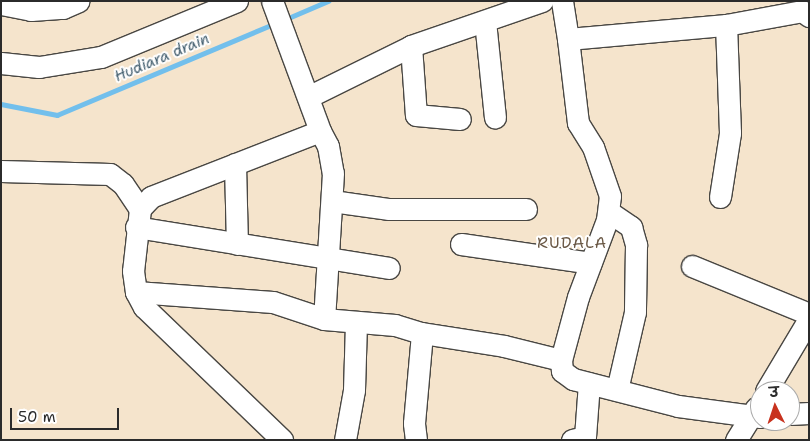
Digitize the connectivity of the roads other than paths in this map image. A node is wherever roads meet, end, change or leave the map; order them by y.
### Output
1 (79, 1) edge
2 (237, 1) edge
3 (542, 1) edge
4 (562, 1) edge
5 (1, 4) edge
6 (798, 6) edge
7 (275, 8) edge
8 (485, 21) junction
9 (726, 25) junction
10 (568, 39) junction
11 (411, 46) junction
12 (1, 63) edge
13 (308, 97) junction
14 (495, 117) dead end
15 (460, 119) dead end
16 (320, 131) junction
17 (235, 164) junction
18 (1, 171) edge
19 (720, 198) dead end
20 (332, 201) junction
21 (526, 209) dead end
22 (609, 212) junction
23 (138, 218) junction
24 (237, 244) junction
25 (461, 244) dead end
26 (329, 257) junction
27 (591, 263) junction
28 (692, 266) dead end
29 (389, 268) dead end
30 (136, 292) junction
31 (809, 314) edge
32 (324, 319) junction
33 (809, 319) edge
34 (356, 323) junction
35 (422, 333) junction
36 (561, 360) junction
37 (772, 381) edge
38 (589, 383) junction
39 (617, 390) junction
40 (750, 411) edge
41 (750, 421) edge
42 (282, 440) edge
43 (345, 440) edge
44 (416, 440) edge
45 (572, 440) edge
46 (736, 440) edge

1 - 5 street
2 - 12 street
3 - 8 street
4 - 10 street
6 - 9 street
7 - 13 street
8 - 11 street
8 - 14 street
9 - 10 street
9 - 19 street
10 - 22 street
11 - 13 street
11 - 15 street
13 - 16 street
16 - 17 street
16 - 20 street
17 - 23 street
17 - 24 street
18 - 23 street
20 - 21 street
20 - 26 street
22 - 27 street
22 - 39 street
23 - 24 street
23 - 30 street
24 - 26 street
25 - 27 street
26 - 29 street
26 - 32 street
27 - 36 street
28 - 31 street
30 - 32 street
30 - 42 street
32 - 34 street
33 - 37 street
34 - 35 street
34 - 43 street
35 - 36 street
35 - 44 street
36 - 38 street
38 - 39 street
38 - 45 street
39 - 40 street
41 - 46 street

